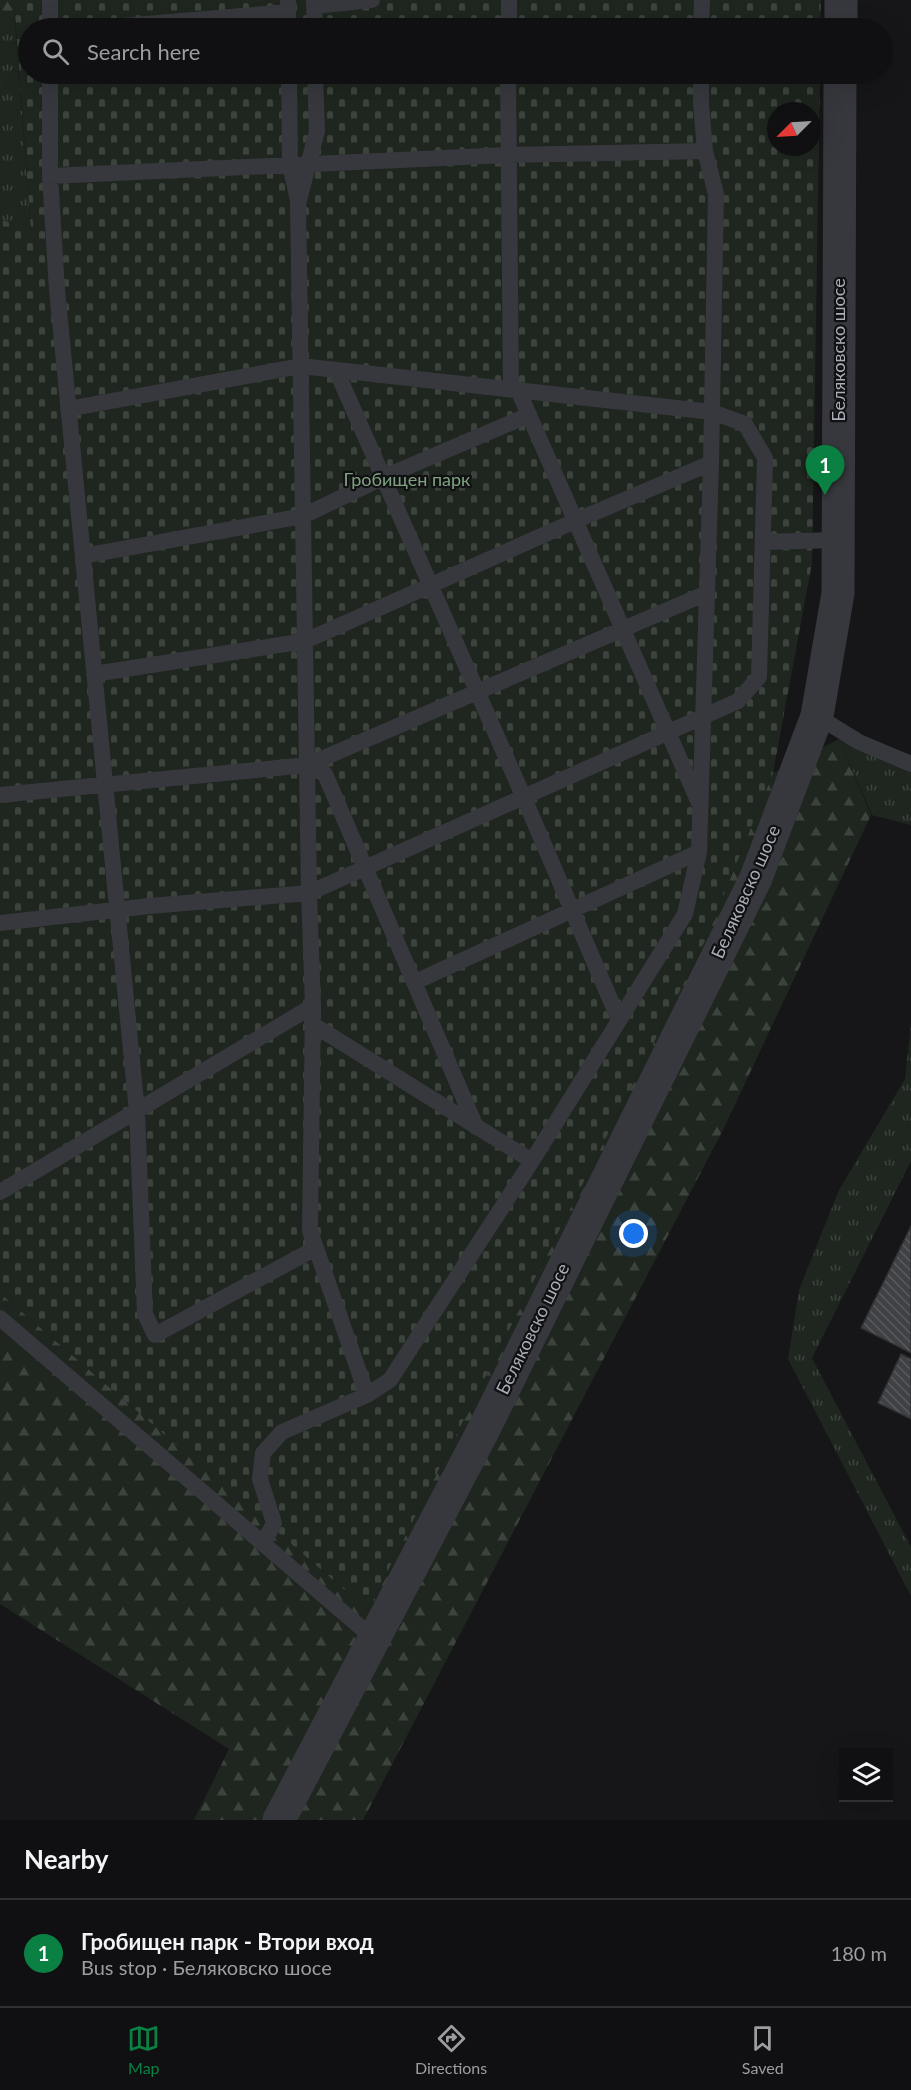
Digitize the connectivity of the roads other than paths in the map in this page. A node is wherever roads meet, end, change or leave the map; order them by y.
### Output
1 (50, 0) edge
2 (372, 0) edge
3 (509, 0) edge
4 (702, 0) edge
5 (841, 0) edge
6 (314, 3) edge
7 (288, 13) edge
8 (50, 18) edge
9 (225, 18) edge
10 (315, 18) edge
11 (509, 18) edge
12 (701, 18) edge
13 (841, 18) edge
14 (50, 84) edge
15 (289, 84) edge
16 (315, 84) edge
17 (508, 84) edge
18 (701, 84) edge
19 (840, 84) edge
20 (705, 151) junction
21 (508, 155) junction
22 (308, 164) junction
23 (290, 165) junction
24 (50, 176) junction
25 (298, 204) junction
26 (301, 366) junction
27 (336, 370) junction
28 (514, 390) junction
29 (68, 409) junction
30 (712, 412) junction
31 (529, 415) junction
32 (711, 463) junction
33 (384, 477) junction
34 (303, 516) junction
35 (575, 521) junction
36 (838, 540) junction
37 (763, 542) junction
38 (83, 556) junction
39 (430, 584) junction
40 (707, 593) junction
41 (623, 630) junction
42 (305, 641) junction
43 (94, 674) junction
44 (477, 691) junction
45 (817, 716) junction
46 (703, 718) junction
47 (668, 733) junction
48 (307, 765) junction
49 (911, 765) edge
50 (105, 786) junction
51 (0, 795) edge
52 (524, 798) junction
53 (700, 806) junction
54 (699, 852) junction
55 (366, 869) junction
56 (309, 893) junction
57 (117, 910) junction
58 (572, 910) junction
59 (0, 923) edge
60 (415, 982) junction
61 (313, 1006) junction
62 (619, 1020) junction
63 (312, 1024) junction
64 (137, 1112) junction
65 (476, 1126) junction
66 (532, 1161) junction
67 (0, 1192) edge
68 (316, 1248) junction
69 (0, 1318) edge
70 (367, 1395) junction
71 (264, 1544) junction
72 (373, 1638) junction
73 (279, 1820) edge

1 - 8 lane
2 - 6 lane
3 - 11 lane
4 - 12 lane
5 - 13 street
6 - 10 lane
7 - 9 lane
14 - 24 lane
15 - 23 lane
16 - 22 lane
17 - 21 lane
18 - 20 lane
19 - 36 street, Беляковско шосе
20 - 21 lane
20 - 30 lane
21 - 22 lane
21 - 28 lane
22 - 23 lane
22 - 25 lane
23 - 24 lane
23 - 25 lane
24 - 29 lane
25 - 26 lane
26 - 27 lane
26 - 29 lane
26 - 34 lane
27 - 28 lane
27 - 33 lane
28 - 30 lane
28 - 31 lane
29 - 38 lane
30 - 32 lane
30 - 37 lane
31 - 33 lane
31 - 35 lane
32 - 35 lane
32 - 40 lane
33 - 34 lane
33 - 39 lane
34 - 38 lane
34 - 42 lane
35 - 39 lane
35 - 41 lane
36 - 37 lane
36 - 45 street, Беляковско шосе
37 - 46 lane
38 - 43 lane
39 - 42 lane
39 - 44 lane
40 - 41 lane
40 - 46 lane
41 - 44 lane
41 - 47 lane
42 - 43 lane
42 - 48 lane
43 - 50 lane
44 - 48 lane
44 - 52 lane
45 - 49 lane
45 - 72 street, Беляковско шосе
46 - 47 lane
46 - 53 lane
47 - 52 lane
47 - 53 lane
48 - 50 lane
48 - 55 lane
48 - 56 lane
50 - 51 lane
50 - 57 lane
52 - 55 lane
52 - 58 lane
53 - 54 lane
54 - 58 lane
54 - 62 lane
55 - 56 lane
55 - 60 lane
56 - 57 lane
56 - 61 lane
57 - 59 lane
57 - 64 lane
58 - 60 lane
58 - 62 lane
60 - 65 lane
61 - 63 lane
61 - 64 lane
62 - 66 lane
63 - 65 lane
63 - 68 lane
64 - 67 lane
64 - 68 lane
65 - 66 lane
66 - 70 lane
68 - 70 lane
69 - 71 lane
70 - 71 lane
71 - 72 lane
72 - 73 street, Беляковско шосе

